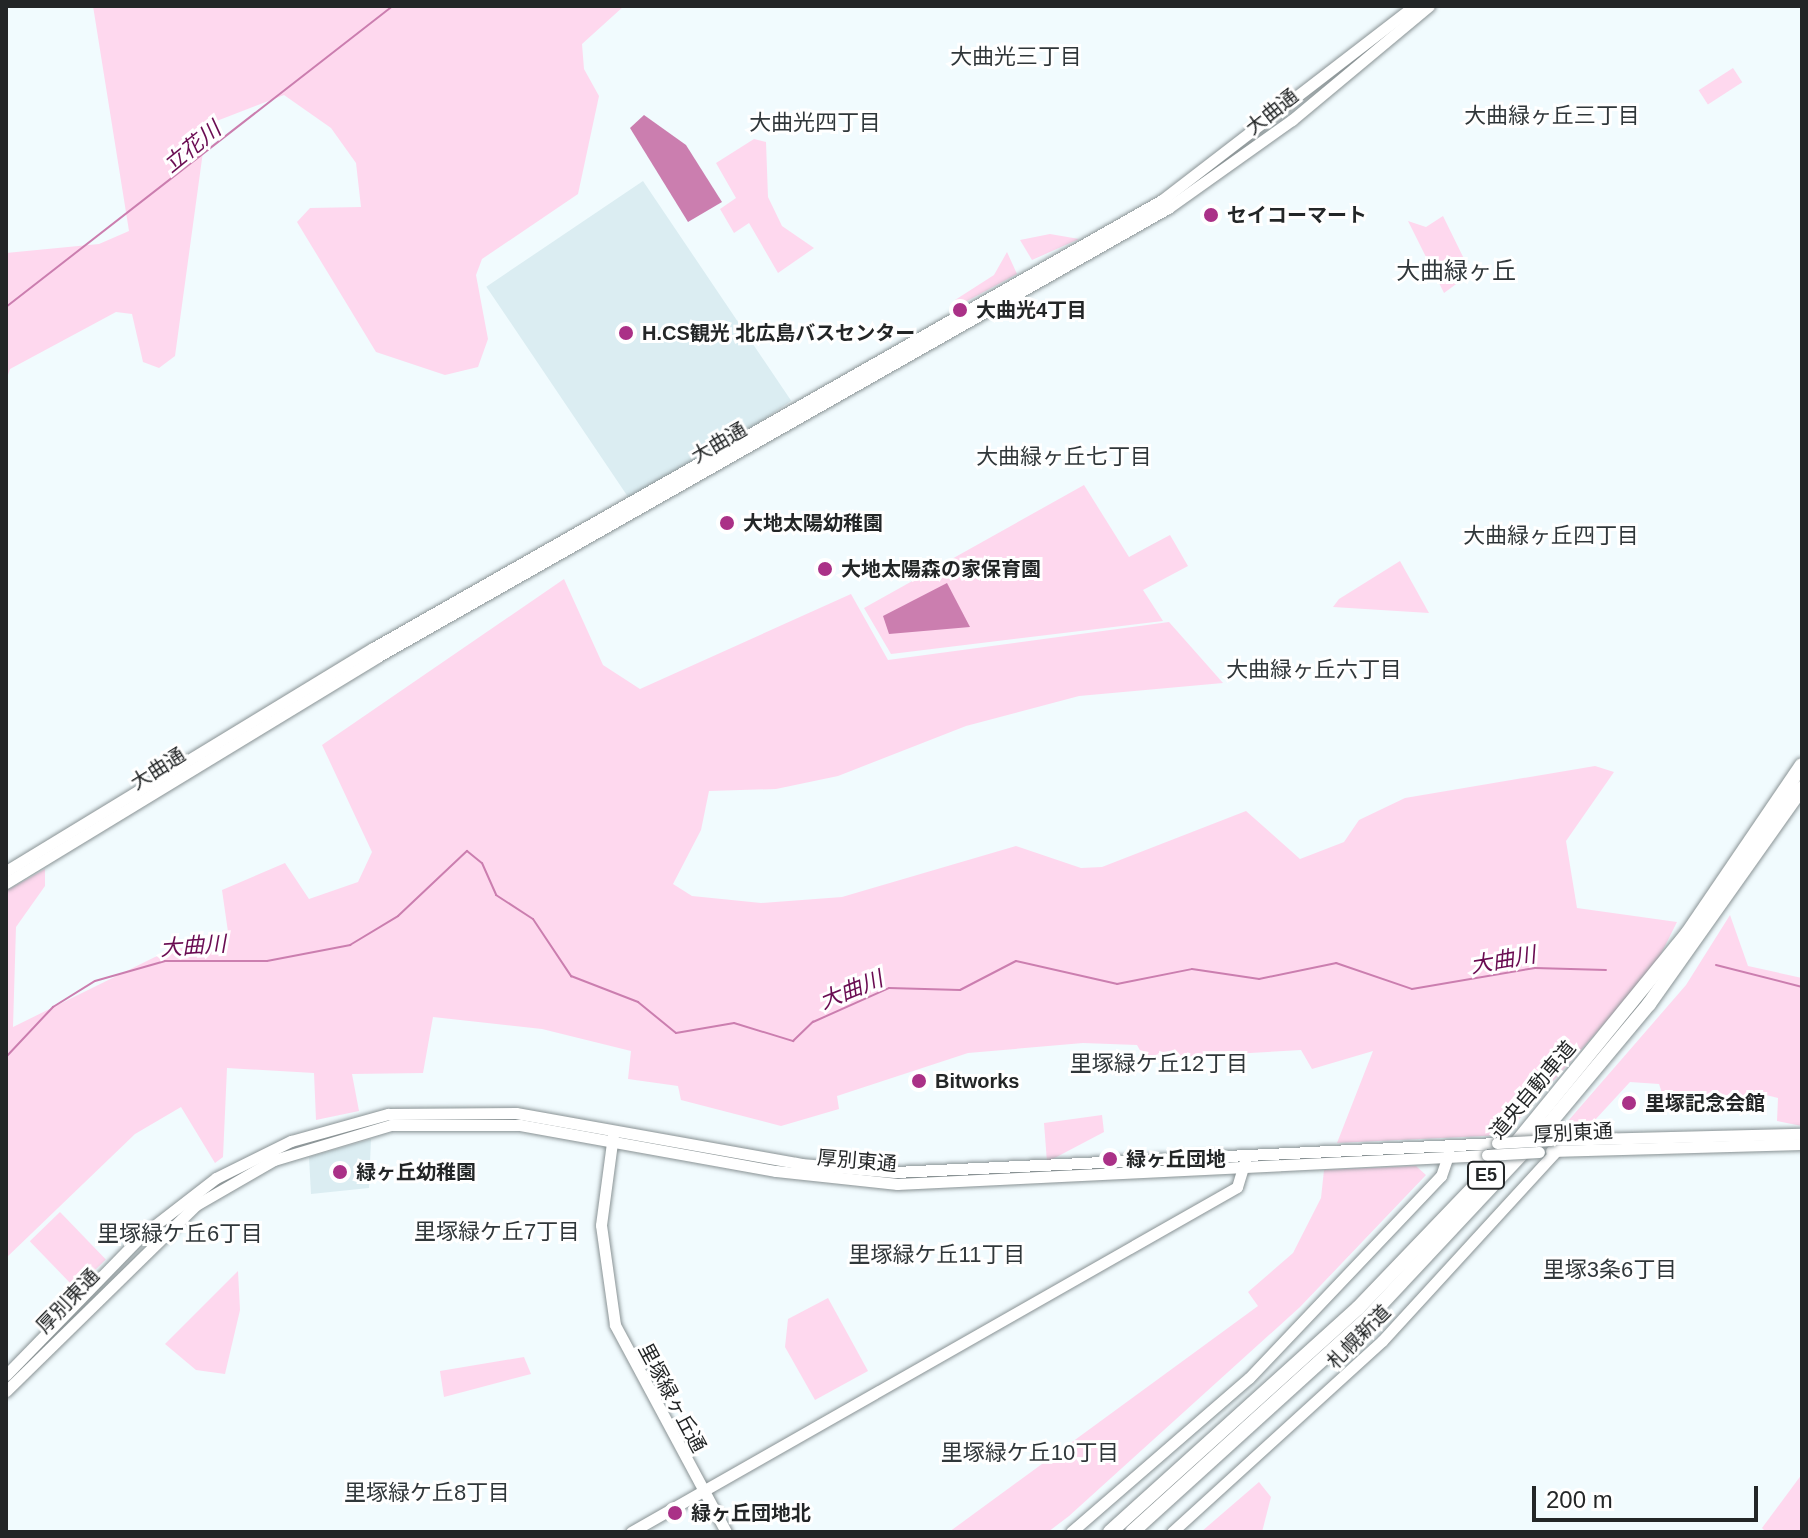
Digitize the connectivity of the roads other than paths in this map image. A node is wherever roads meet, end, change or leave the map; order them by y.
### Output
1 (1414, 6) edge
2 (1429, 6) edge
3 (1801, 766) edge
4 (1802, 788) edge
5 (6, 871) edge
6 (6, 883) edge
7 (390, 1119) junction
8 (1802, 1134) edge
9 (613, 1136) junction
10 (1802, 1144) edge
11 (1553, 1146) junction
12 (1450, 1151) junction
13 (1245, 1162) junction
14 (6, 1375) edge
15 (6, 1391) edge
16 (702, 1492) junction
17 (631, 1532) edge
18 (726, 1532) edge
19 (1071, 1532) edge
20 (1110, 1532) edge
21 (1132, 1532) edge
22 (1172, 1532) edge

1 - 5 street, 大曲通
2 - 6 street, 大曲通
3 - 20 highway, 道央自動車道 / E5
4 - 21 highway, 道央自動車道 / E5
7 - 9 street, 厚別東通
7 - 14 street, 厚別東通
7 - 15 street, 厚別東通
8 - 11 street, 厚別東通
9 - 13 street, 厚別東通
9 - 16 street, 里塚緑ヶ丘通
10 - 11 street, 厚別東通
11 - 12 street, 厚別東通, bridge
11 - 12 street, 厚別東通, bridge
11 - 22 street, 札幌新道
12 - 13 street, 厚別東通
12 - 19 street
13 - 16 street
16 - 17 street
16 - 18 street, 里塚緑ヶ丘通

